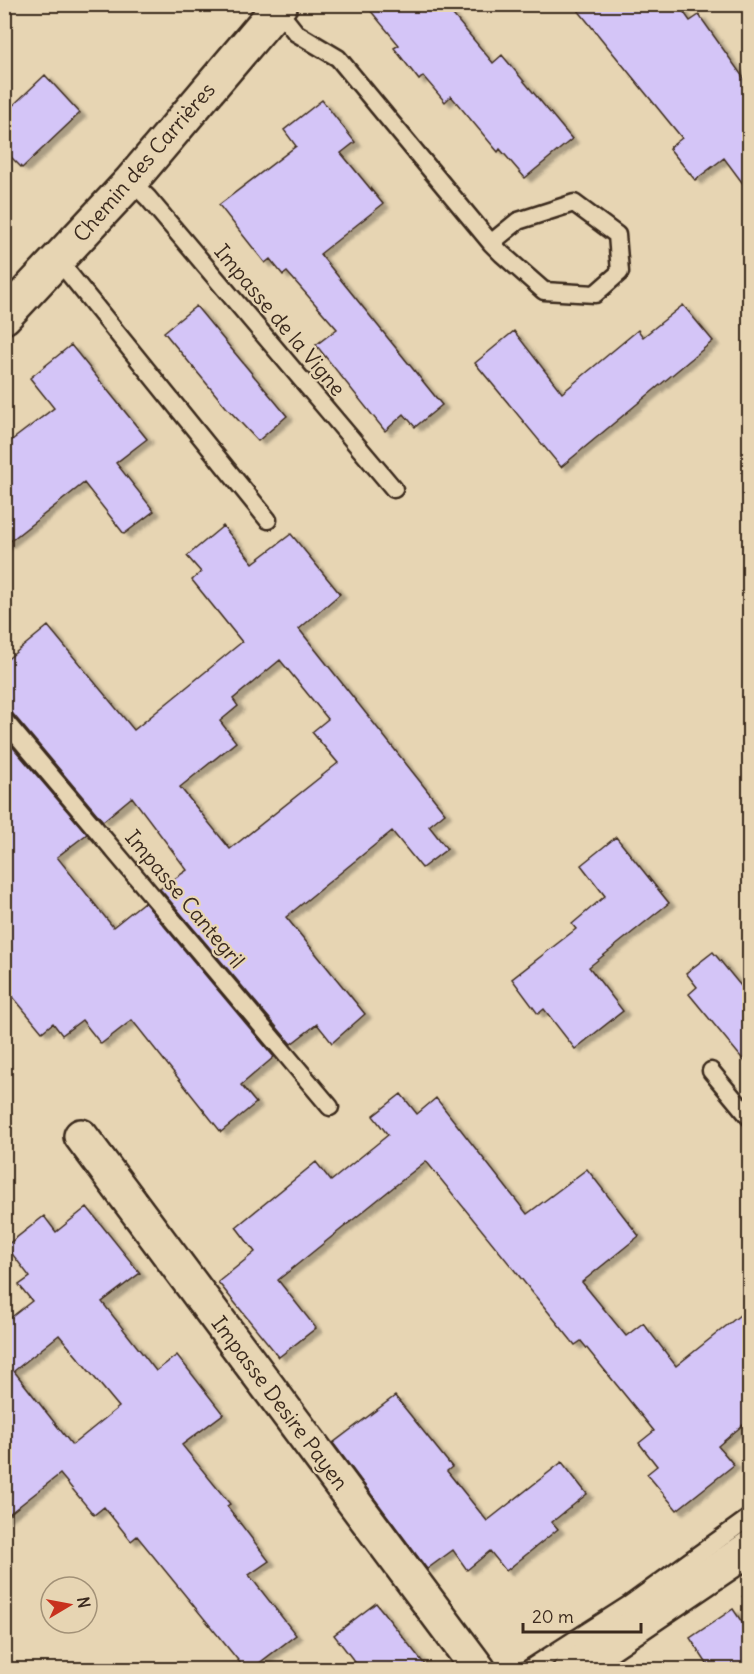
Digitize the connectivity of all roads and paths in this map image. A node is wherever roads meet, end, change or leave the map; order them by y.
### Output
1 (279, 7) edge
2 (130, 181) junction
3 (491, 243) junction
4 (58, 260) junction
5 (4, 317) edge
6 (394, 489) dead end
7 (268, 520) dead end
8 (4, 720) edge
9 (711, 1071) dead end
10 (330, 1107) dead end
11 (750, 1118) edge
12 (81, 1136) dead end
13 (750, 1516) edge
14 (750, 1548) edge
15 (479, 1670) edge
16 (527, 1670) edge
17 (570, 1670) edge

1 - 2 street, Chemin des Carrières
1 - 3 lane
2 - 4 street, Chemin des Carrières
2 - 6 lane, Impasse de la Vigne
3 - 3 lane
4 - 5 street, Chemin des Carrières
4 - 7 lane
8 - 10 lane, Impasse Cantegril
9 - 11 lane
12 - 15 street, Impasse Desire Payen
13 - 16 lane
14 - 17 street

